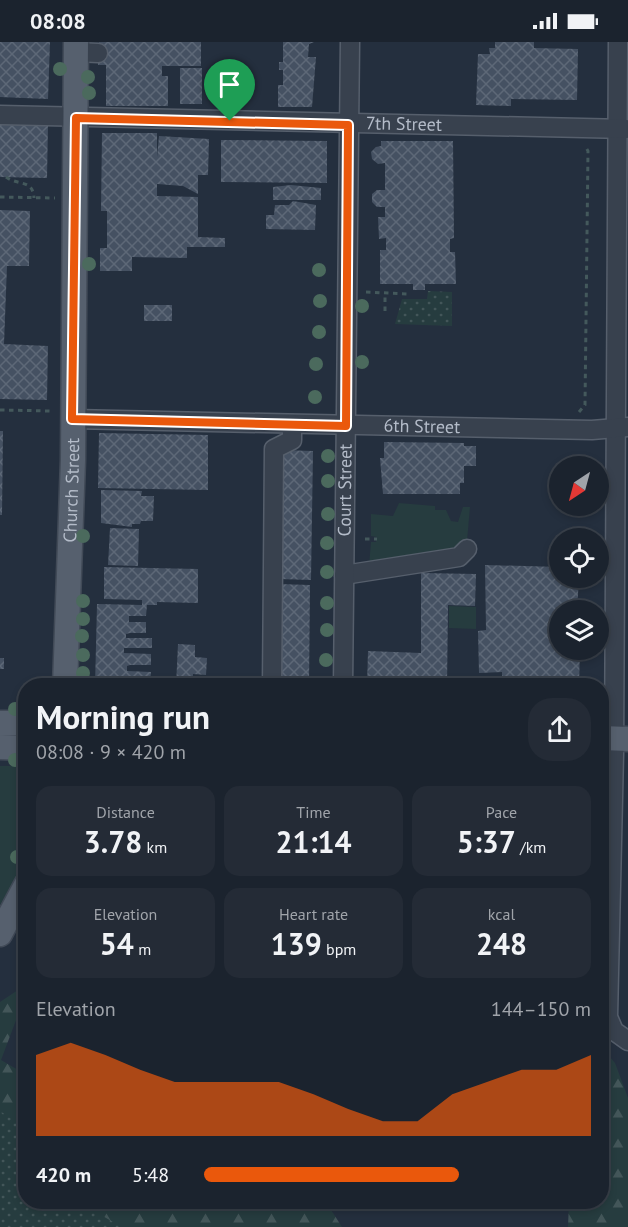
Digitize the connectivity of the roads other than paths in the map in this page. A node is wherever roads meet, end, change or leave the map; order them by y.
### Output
1 (350, 42) edge
2 (618, 42) edge
3 (83, 49) edge
4 (0, 116) edge
5 (76, 118) junction
6 (348, 125) junction
7 (622, 129) edge
8 (62, 415) junction
9 (292, 424) junction
10 (346, 426) junction
11 (621, 428) edge
12 (467, 549) dead end
13 (344, 575) junction
14 (66, 678) edge
15 (272, 678) edge
16 (343, 678) edge
17 (0, 723) edge
18 (18, 723) edge
19 (615, 738) edge
20 (0, 747) edge
21 (18, 748) edge
22 (18, 900) edge
23 (0, 934) edge
24 (609, 977) edge
25 (609, 1018) edge
26 (621, 1036) edge

1 - 6 street, Court Street
2 - 7 street
3 - 5 main road, Church Street
4 - 5 street, 7th Street
5 - 6 street, 7th Street
5 - 8 main road, Church Street
6 - 7 street, 7th Street
6 - 10 street, Court Street
7 - 11 street
8 - 9 street, 6th Street
8 - 14 main road, Church Street
9 - 10 street, 6th Street
9 - 15 street
10 - 11 street, 6th Street
10 - 13 street, Court Street
11 - 19 street
12 - 13 street
13 - 16 street, Court Street
17 - 18 main road
19 - 24 street
20 - 21 main road
22 - 23 main road
25 - 26 street

